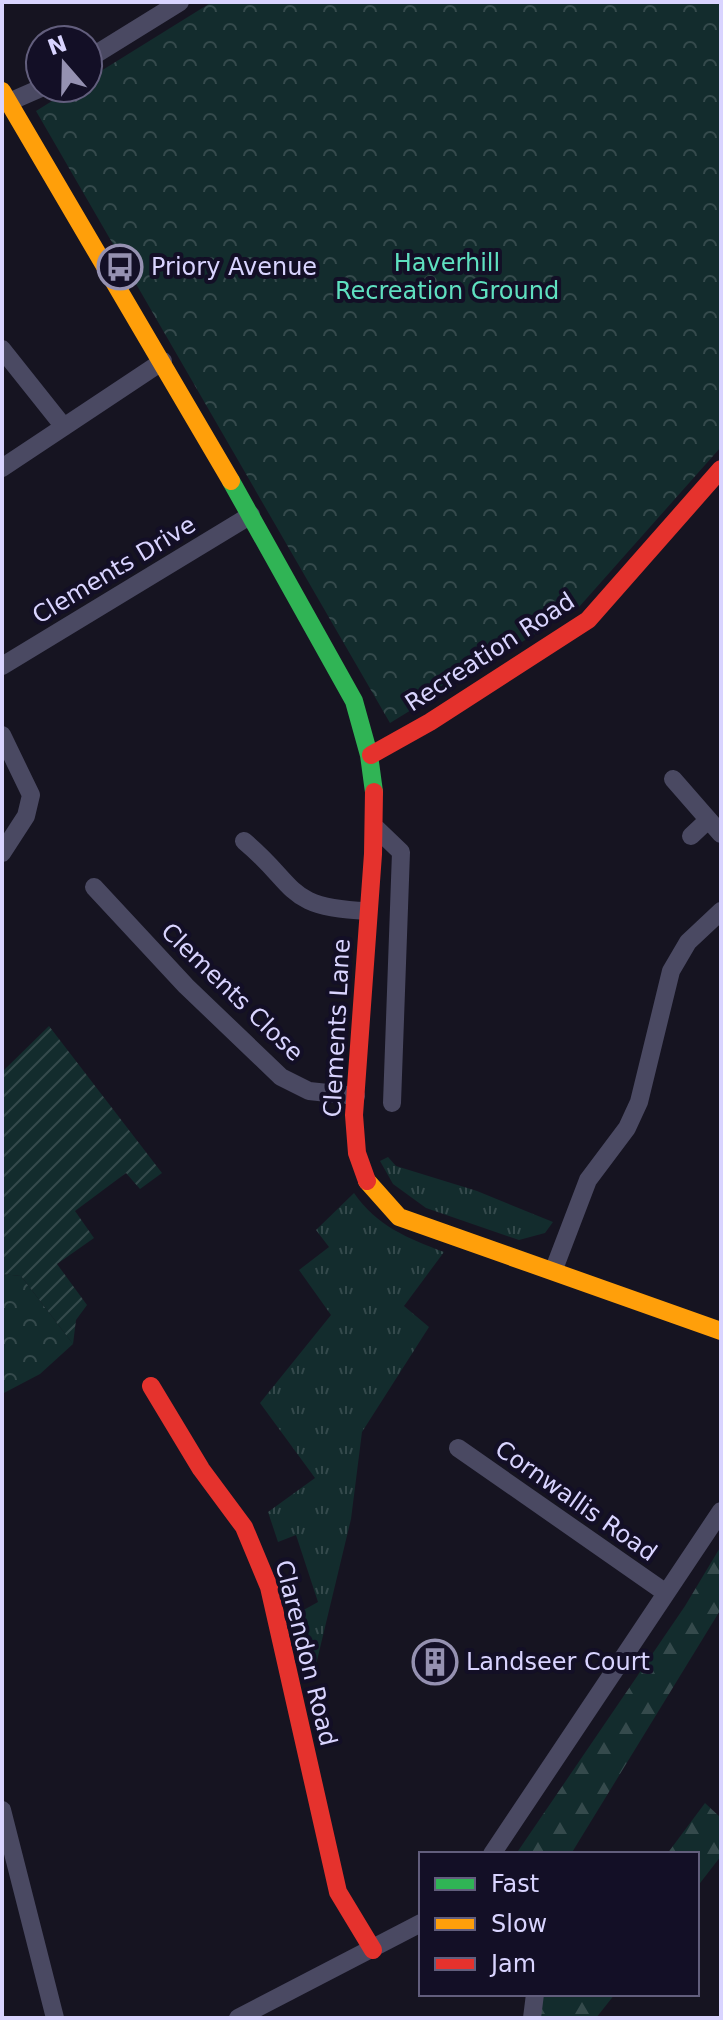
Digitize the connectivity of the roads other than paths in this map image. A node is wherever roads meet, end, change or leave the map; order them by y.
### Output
1 (180, 2) edge
2 (104, 49) edge
3 (24, 94) edge
4 (4, 100) edge
5 (2, 349) edge
6 (163, 361) junction
7 (64, 427) junction
8 (2, 468) edge
9 (721, 469) edge
10 (251, 515) junction
11 (2, 666) edge
12 (2, 735) edge
13 (371, 755) junction
14 (673, 779) dead end
15 (708, 820) junction
16 (377, 829) junction
17 (721, 834) edge
18 (691, 836) dead end
19 (244, 841) dead end
20 (2, 853) edge
21 (94, 887) dead end
22 (367, 911) junction
23 (721, 911) edge
24 (356, 1096) junction
25 (392, 1103) dead end
26 (554, 1269) junction
27 (721, 1331) edge
28 (151, 1386) dead end
29 (458, 1448) dead end
30 (721, 1511) edge
31 (666, 1593) junction
32 (2, 1810) edge
33 (493, 1852) edge
34 (419, 1924) edge
35 (373, 1950) junction
36 (535, 1996) edge
37 (55, 2018) edge
38 (238, 2018) edge
39 (532, 2018) edge

1 - 2 street
3 - 4 street
4 - 6 street, Clements Lane
5 - 7 street
6 - 7 street
6 - 10 street, Clements Lane
7 - 8 street
9 - 13 street, Recreation Road
10 - 11 street, Clements Drive
10 - 13 street, Clements Lane
12 - 20 street
13 - 16 street, Clements Lane
14 - 15 street
15 - 17 street
15 - 18 street
16 - 22 street, Clements Lane
16 - 25 street
19 - 22 street
21 - 24 street, Clements Close
22 - 24 street, Clements Lane
23 - 26 street
24 - 26 street, Clements Lane
26 - 27 street, Clements Lane
28 - 35 street, Clarendon Road
29 - 31 street, Cornwallis Road
30 - 31 street
31 - 33 street
32 - 37 street
34 - 35 street
35 - 38 street
36 - 39 street

